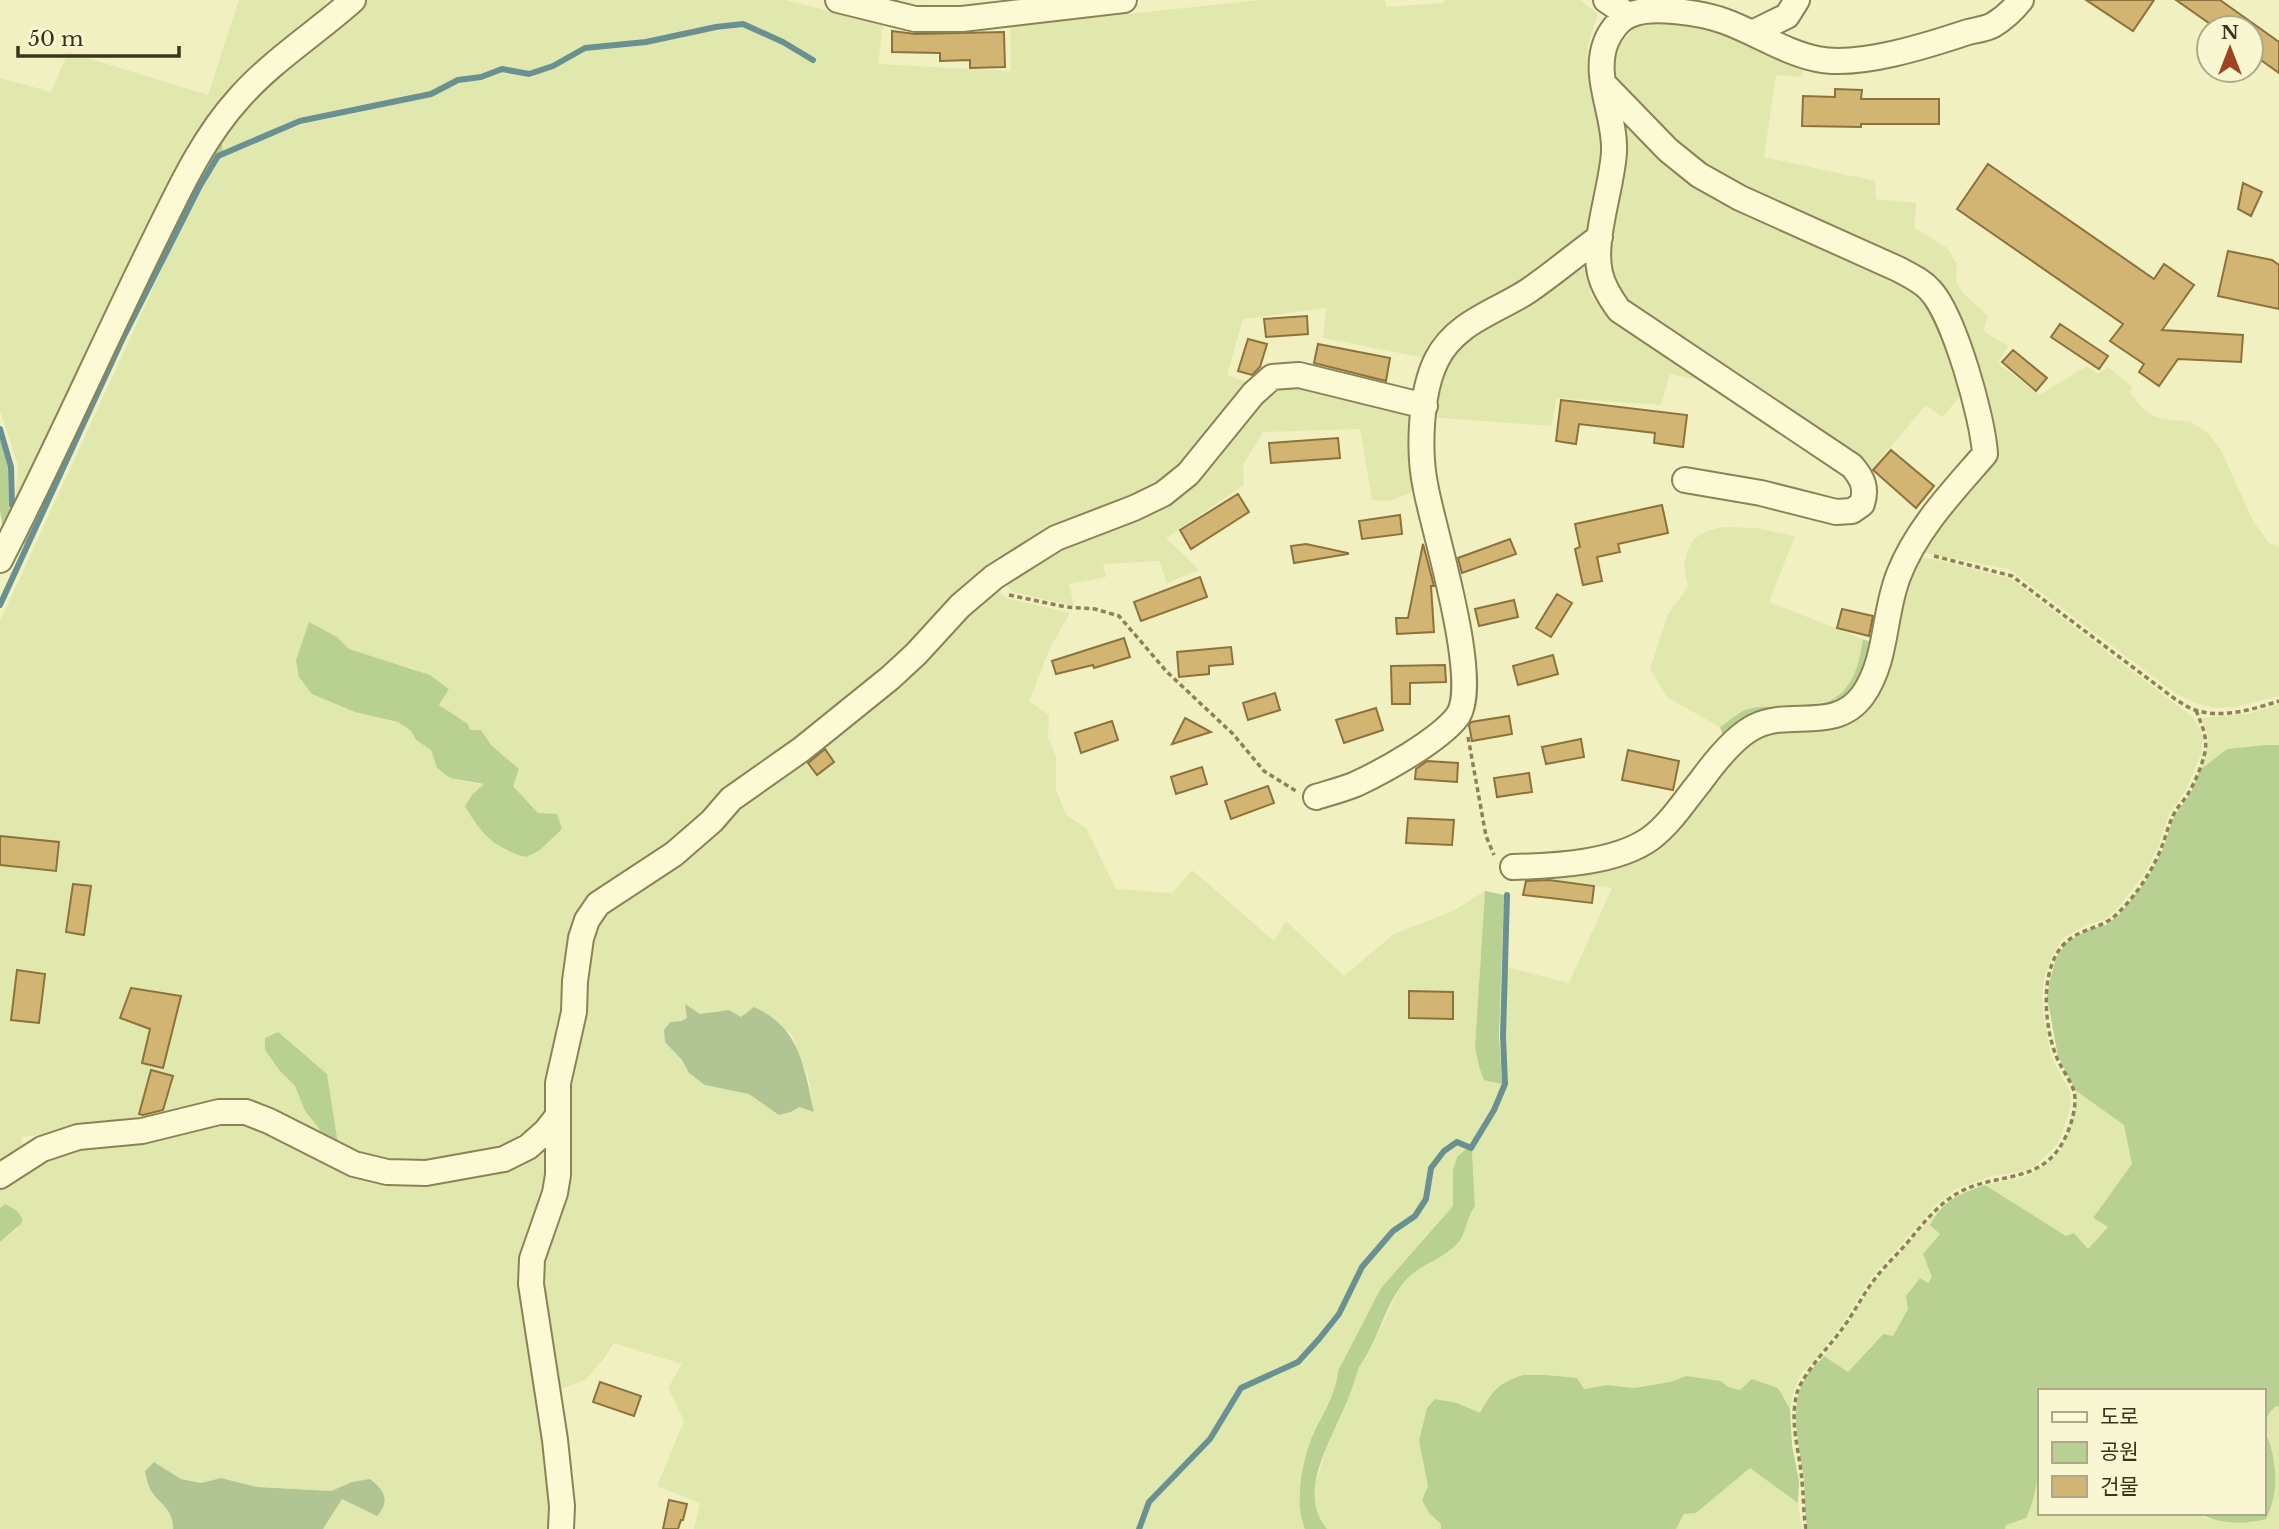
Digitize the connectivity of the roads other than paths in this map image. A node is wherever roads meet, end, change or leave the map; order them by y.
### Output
1 (353, 0) edge
2 (838, 0) edge
3 (1124, 0) edge
4 (1606, 0) edge
5 (1797, 0) edge
6 (2021, 0) edge
7 (1629, 15) junction
8 (1752, 33) junction
9 (1604, 84) junction
10 (1600, 237) junction
11 (1425, 406) junction
12 (1685, 480) dead end
13 (0, 560) edge
14 (1316, 797) road end
15 (1513, 867) road end
16 (556, 1117) junction
17 (0, 1176) edge
18 (561, 1529) edge

1 - 13 street
2 - 3 street
4 - 7 street
5 - 8 street
6 - 8 street
7 - 8 street
7 - 9 street
9 - 10 street
9 - 15 street
10 - 11 street
10 - 12 street
11 - 14 street
11 - 16 street
16 - 17 street
16 - 18 street

